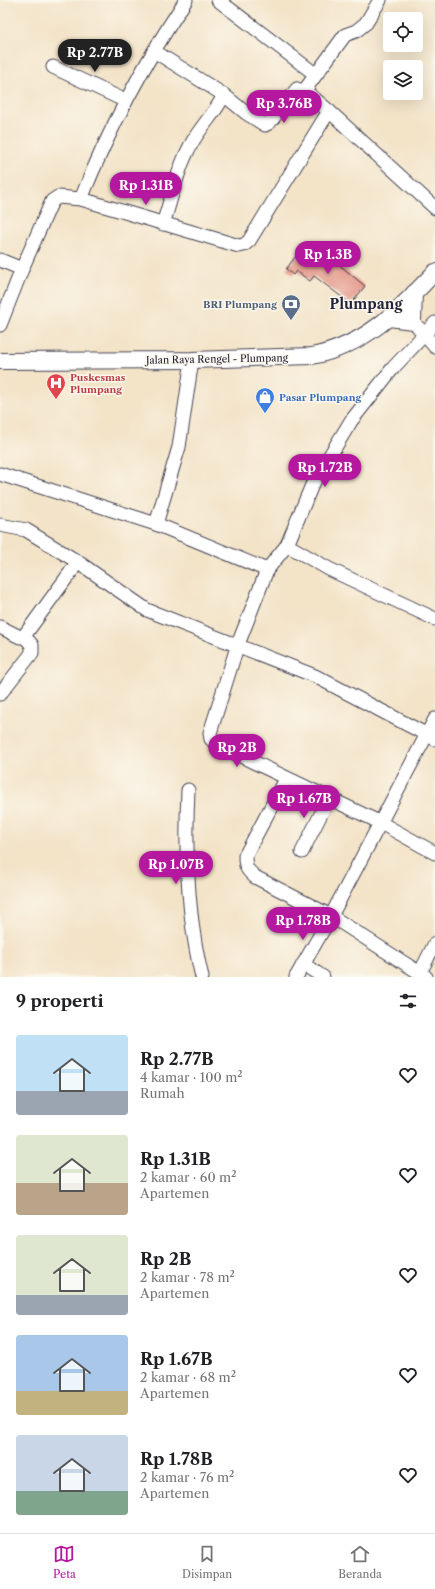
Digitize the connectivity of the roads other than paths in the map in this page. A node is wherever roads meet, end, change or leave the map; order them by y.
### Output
1 (186, 0) edge
2 (218, 0) edge
3 (380, 0) edge
4 (154, 51) junction
5 (53, 67) dead end
6 (315, 74) junction
7 (304, 91) junction
8 (224, 95) junction
9 (126, 101) junction
10 (329, 111) junction
11 (81, 199) junction
12 (435, 208) edge
13 (163, 224) junction
14 (0, 260) edge
15 (22, 269) junction
16 (435, 272) edge
17 (414, 293) junction
18 (389, 318) junction
19 (413, 322) junction
20 (435, 323) edge
21 (0, 325) edge
22 (424, 334) junction
23 (435, 347) edge
24 (192, 360) junction
25 (0, 361) edge
26 (0, 474) edge
27 (156, 524) junction
28 (0, 525) edge
29 (287, 546) junction
30 (78, 562) junction
31 (266, 570) junction
32 (435, 619) edge
33 (0, 627) edge
34 (24, 636) junction
35 (237, 647) junction
36 (0, 694) edge
37 (435, 719) edge
38 (431, 737) edge
39 (286, 778) junction
40 (188, 790) dead end
41 (329, 798) junction
42 (379, 822) junction
43 (302, 852) dead end
44 (435, 853) edge
45 (331, 916) junction
46 (435, 943) edge
47 (303, 964) junction
48 (423, 975) edge
49 (202, 977) edge
50 (296, 977) edge
51 (323, 977) edge

1 - 4 street
2 - 6 street
3 - 6 street
4 - 8 street
4 - 9 street
5 - 9 street
6 - 7 street
7 - 8 street
7 - 10 street
8 - 13 street
9 - 11 street
10 - 12 street
10 - 13 street
11 - 13 street
11 - 15 street
14 - 15 street
15 - 21 street
16 - 17 main road, Jalan Raya Rengel - Plumpang
17 - 18 main road, Jalan Raya Rengel - Plumpang
17 - 19 main road
18 - 19 main road
18 - 24 main road, Jalan Raya Rengel - Plumpang
19 - 22 street
20 - 22 street
22 - 23 street
22 - 29 street
24 - 25 main road, Jalan Raya Rengel - Plumpang
24 - 27 street
26 - 27 street
27 - 31 street
28 - 30 street
29 - 31 street
29 - 32 street
30 - 34 street
30 - 35 street
31 - 35 street
33 - 34 street
34 - 36 street
35 - 38 street
35 - 39 street
37 - 38 street
38 - 42 street
39 - 41 street
39 - 45 street
40 - 49 street
41 - 42 street
41 - 43 street
42 - 44 street
42 - 45 street
45 - 47 street
45 - 48 street
46 - 48 street
47 - 50 street
47 - 51 street

